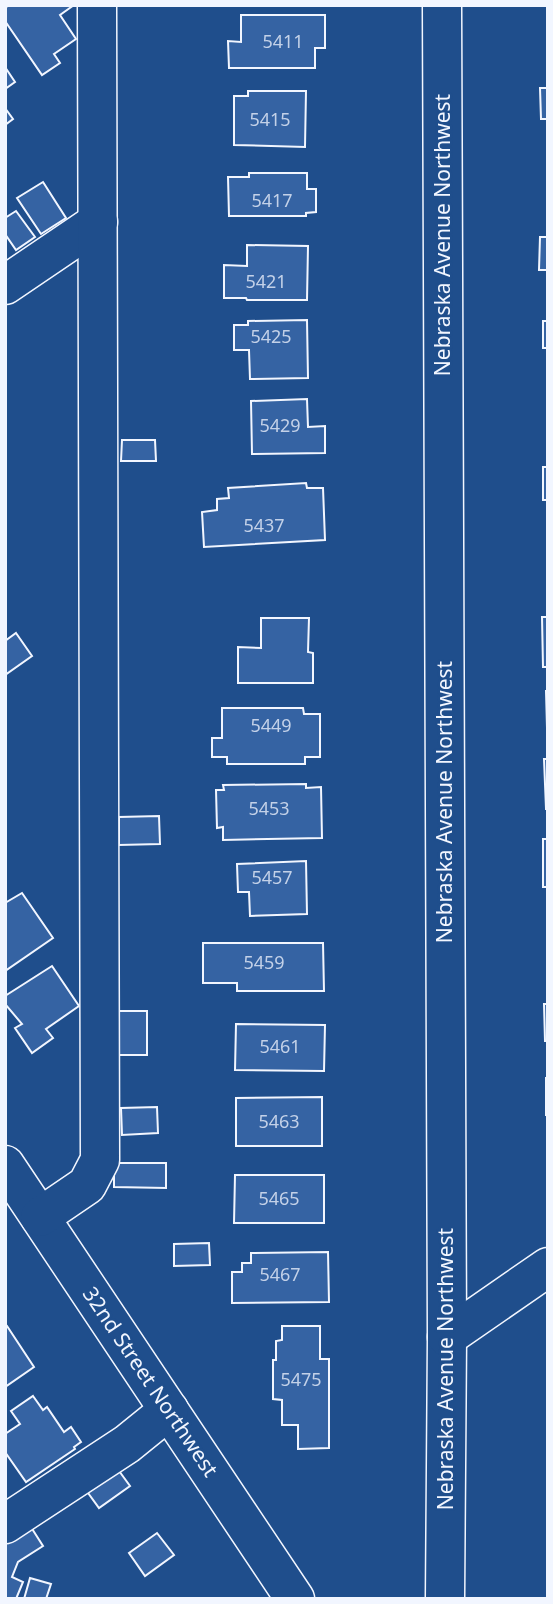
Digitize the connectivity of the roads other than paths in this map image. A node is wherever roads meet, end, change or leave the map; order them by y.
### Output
1 (97, 5) edge
2 (442, 5) edge
3 (98, 222) junction
4 (5, 285) edge
5 (5, 1165) edge
6 (40, 1217) junction
7 (548, 1267) edge
8 (447, 1337) junction
9 (169, 1410) junction
10 (5, 1524) edge
11 (295, 1599) edge
12 (445, 1599) edge

1 - 3 street
2 - 8 street, Nebraska Avenue Northwest
3 - 4 street
3 - 6 street
5 - 6 street, 32nd Street Northwest
6 - 9 street, 32nd Street Northwest
7 - 8 street
8 - 12 street, Nebraska Avenue Northwest
9 - 10 street
9 - 11 street, 32nd Street Northwest

